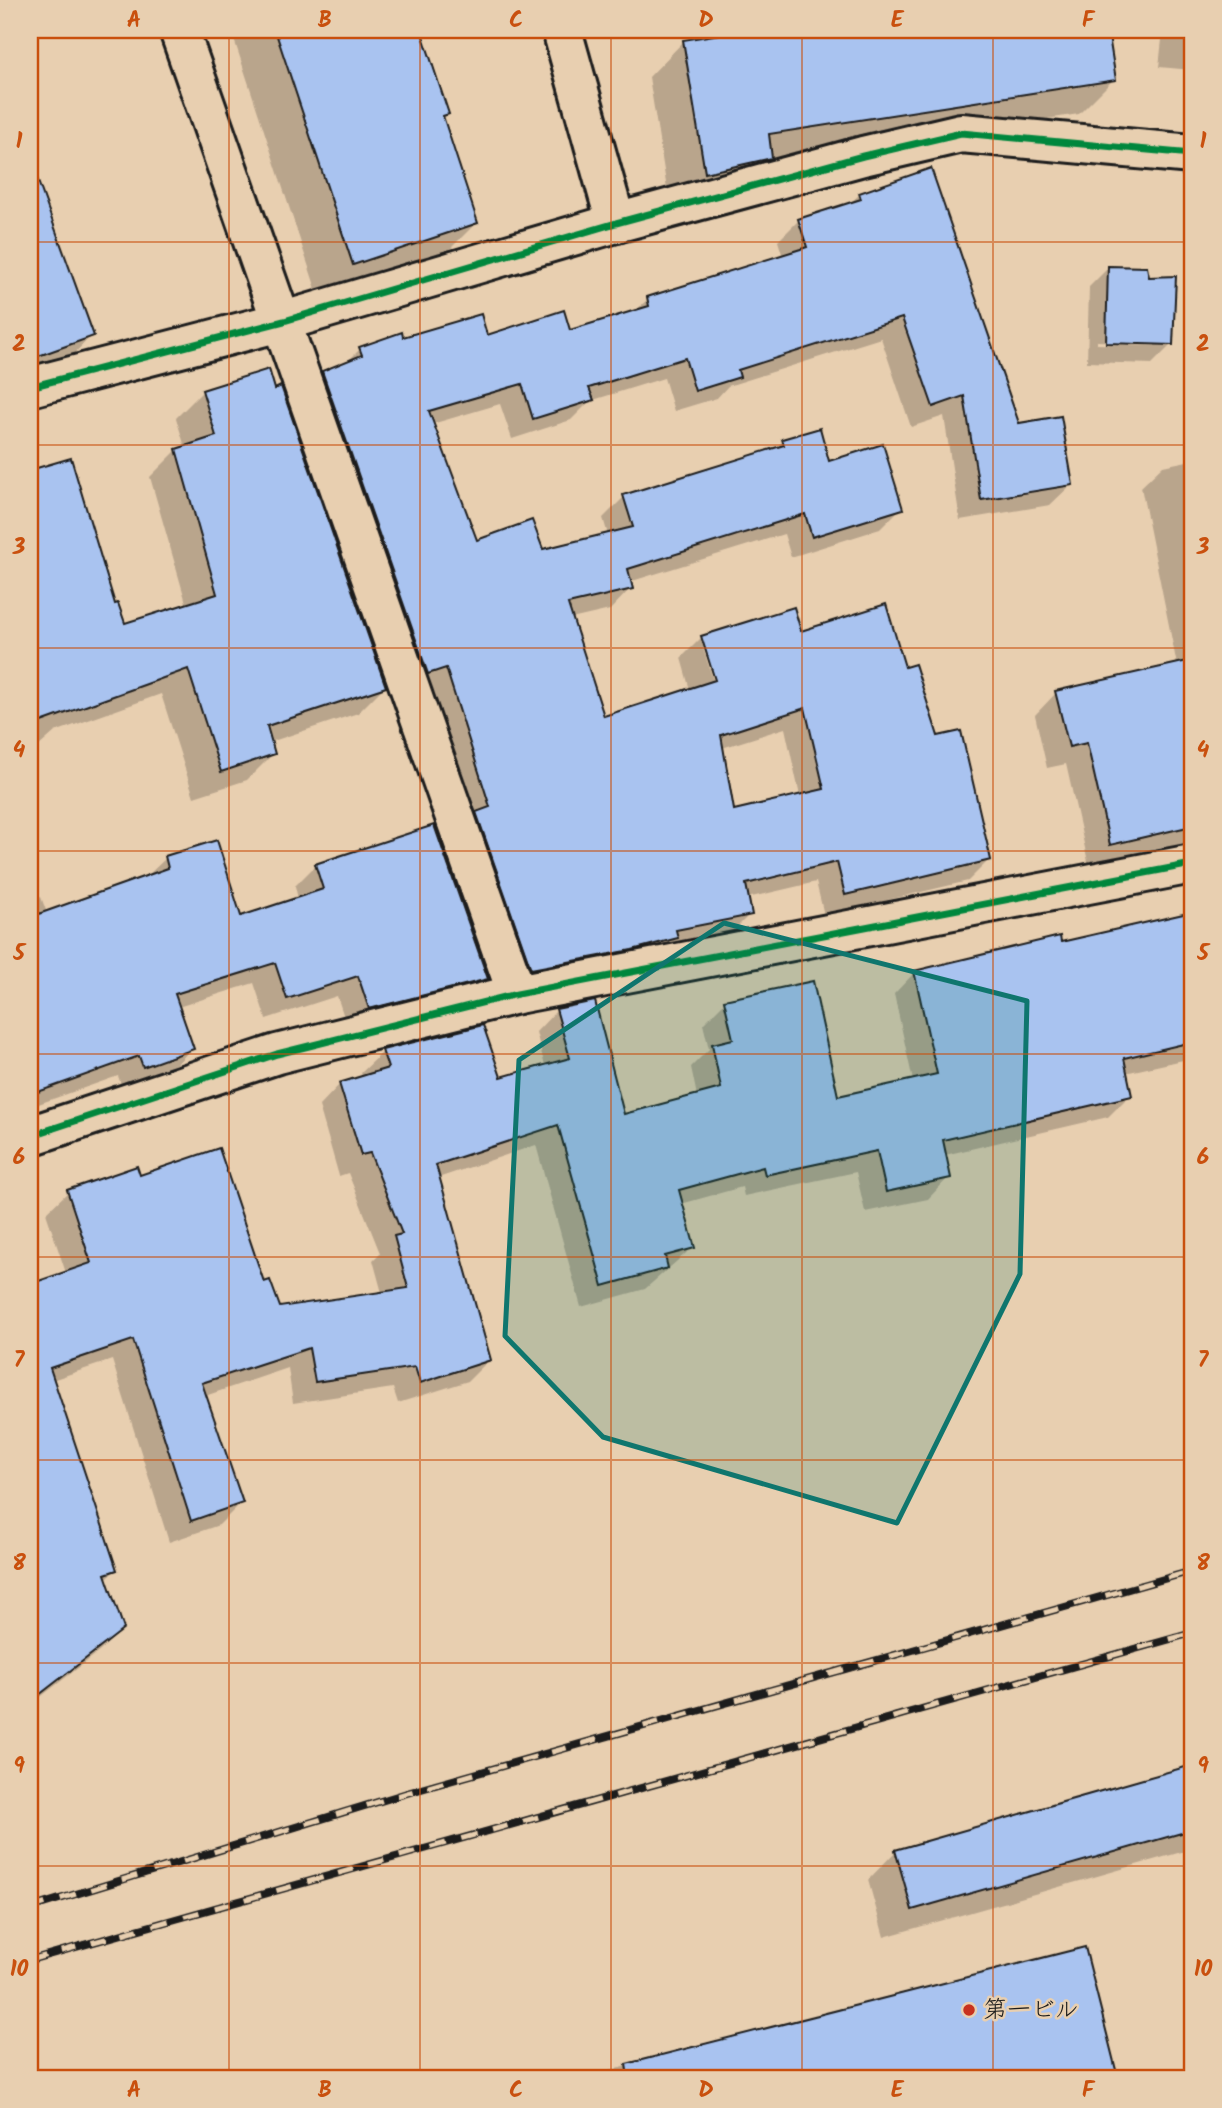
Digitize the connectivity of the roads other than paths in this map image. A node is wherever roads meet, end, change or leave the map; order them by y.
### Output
1 (179, 30) edge
2 (562, 30) edge
3 (1192, 154) edge
4 (616, 223) junction
5 (284, 321) junction
6 (30, 387) edge
7 (1192, 864) edge
8 (517, 994) junction
9 (30, 1136) edge

1 - 5 street
2 - 4 street
3 - 4 street
4 - 5 street
5 - 6 street
5 - 8 street
7 - 8 street
8 - 9 street

